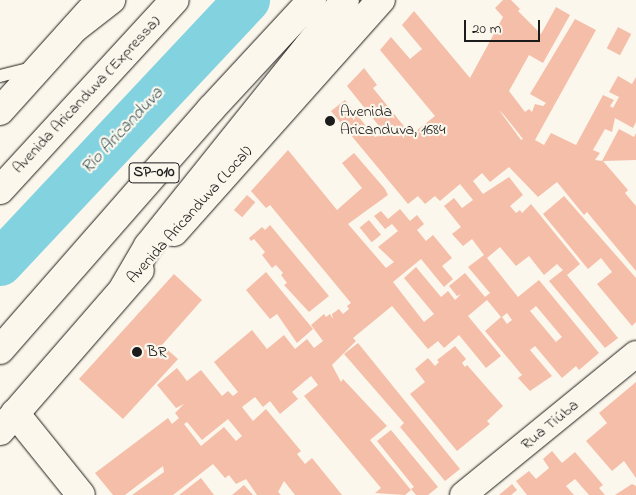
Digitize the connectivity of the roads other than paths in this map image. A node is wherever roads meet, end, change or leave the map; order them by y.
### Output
1 (99, 0) edge
2 (111, 0) edge
3 (175, 0) edge
4 (312, 0) edge
5 (345, 0) edge
6 (381, 0) edge
7 (75, 28) junction
8 (41, 66) junction
9 (0, 76) edge
10 (0, 111) edge
11 (0, 190) edge
12 (124, 287) junction
13 (0, 350) edge
14 (636, 354) edge
15 (7, 422) edge
16 (80, 495) edge
17 (463, 495) edge

1 - 7 main road
2 - 7 main road
3 - 11 main road, Avenida Aricanduva (Expressa)
4 - 13 main road, SP-010
5 - 12 main road
6 - 12 main road, Avenida Aricanduva (Local)
7 - 8 main road
8 - 9 lane
8 - 10 main road
12 - 15 main road, Avenida Aricanduva (Local)
14 - 17 street, Rua Tiúba
15 - 16 main road

